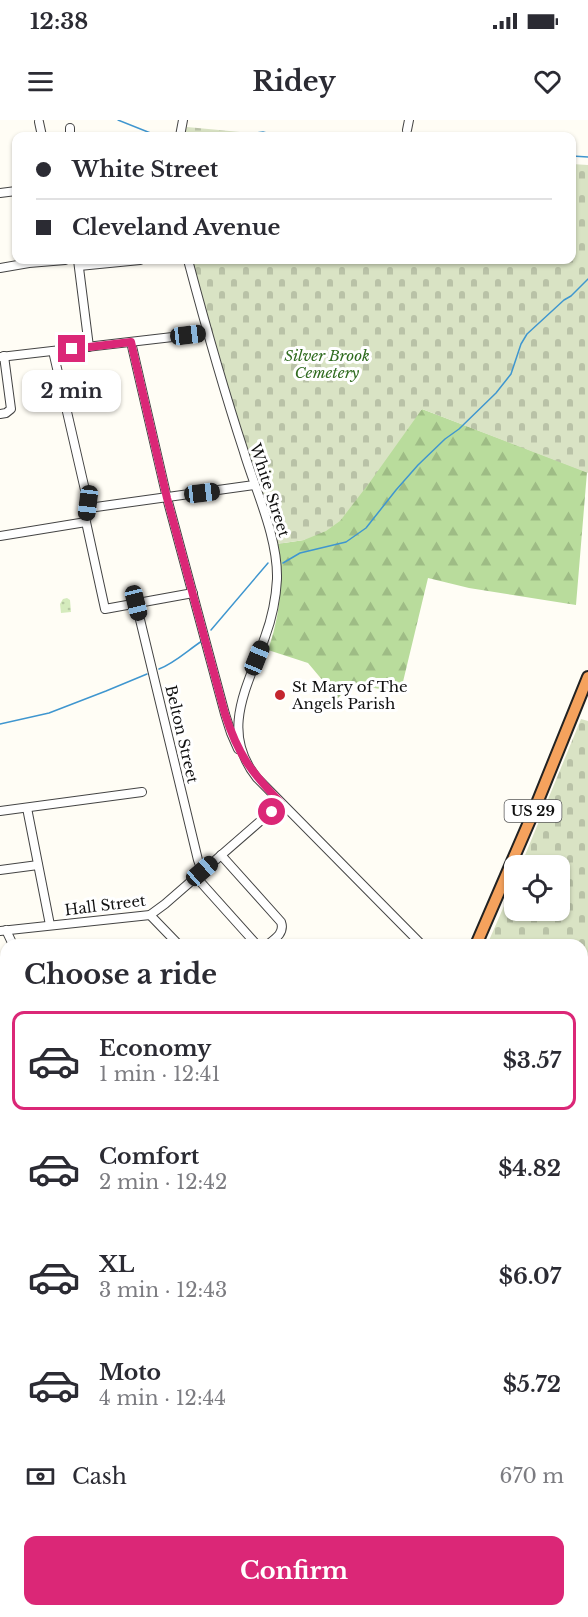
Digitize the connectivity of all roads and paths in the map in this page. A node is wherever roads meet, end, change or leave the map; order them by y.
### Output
1 (409, 120) edge
2 (39, 122) dead end
3 (407, 130) dead end
4 (41, 132) edge
5 (22, 264) edge
6 (78, 264) edge
7 (189, 264) edge
8 (0, 268) edge
9 (207, 333) junction
10 (131, 342) junction
11 (89, 347) junction
12 (53, 351) junction
13 (2, 356) edge
14 (0, 414) edge
15 (254, 485) junction
16 (167, 498) junction
17 (88, 503) junction
18 (86, 522) junction
19 (0, 536) edge
20 (193, 593) junction
21 (136, 603) junction
22 (588, 677) edge
23 (242, 755) junction
24 (142, 792) dead end
25 (281, 803) junction
26 (27, 807) junction
27 (0, 811) edge
28 (221, 855) junction
29 (38, 865) junction
30 (0, 870) edge
31 (199, 874) junction
32 (150, 915) junction
33 (50, 925) junction
34 (3, 931) edge
35 (173, 939) edge
36 (252, 939) edge
37 (274, 939) edge
38 (416, 939) edge
39 (479, 939) edge

1 - 3 street
2 - 4 street
5 - 8 street
6 - 11 street
7 - 9 street, White Street
9 - 10 street
9 - 15 street, White Street
10 - 11 street
10 - 16 street
11 - 12 street
12 - 13 street
12 - 17 street
13 - 14 street
15 - 16 street
15 - 23 street, White Street
16 - 17 street
16 - 20 street
17 - 18 street
18 - 19 street
18 - 21 street
20 - 21 street
20 - 23 street
21 - 31 street, Belton Street
22 - 39 highway, US 29
23 - 25 street, White Street
24 - 26 street
25 - 28 street, Hall Street
25 - 38 street, White Street
26 - 27 street
26 - 29 street
28 - 31 street, Hall Street
28 - 37 street
29 - 30 street
29 - 33 street
31 - 32 street, Hall Street
31 - 36 street
32 - 33 street, Hall Street
32 - 35 street
33 - 34 street, Hall Street

